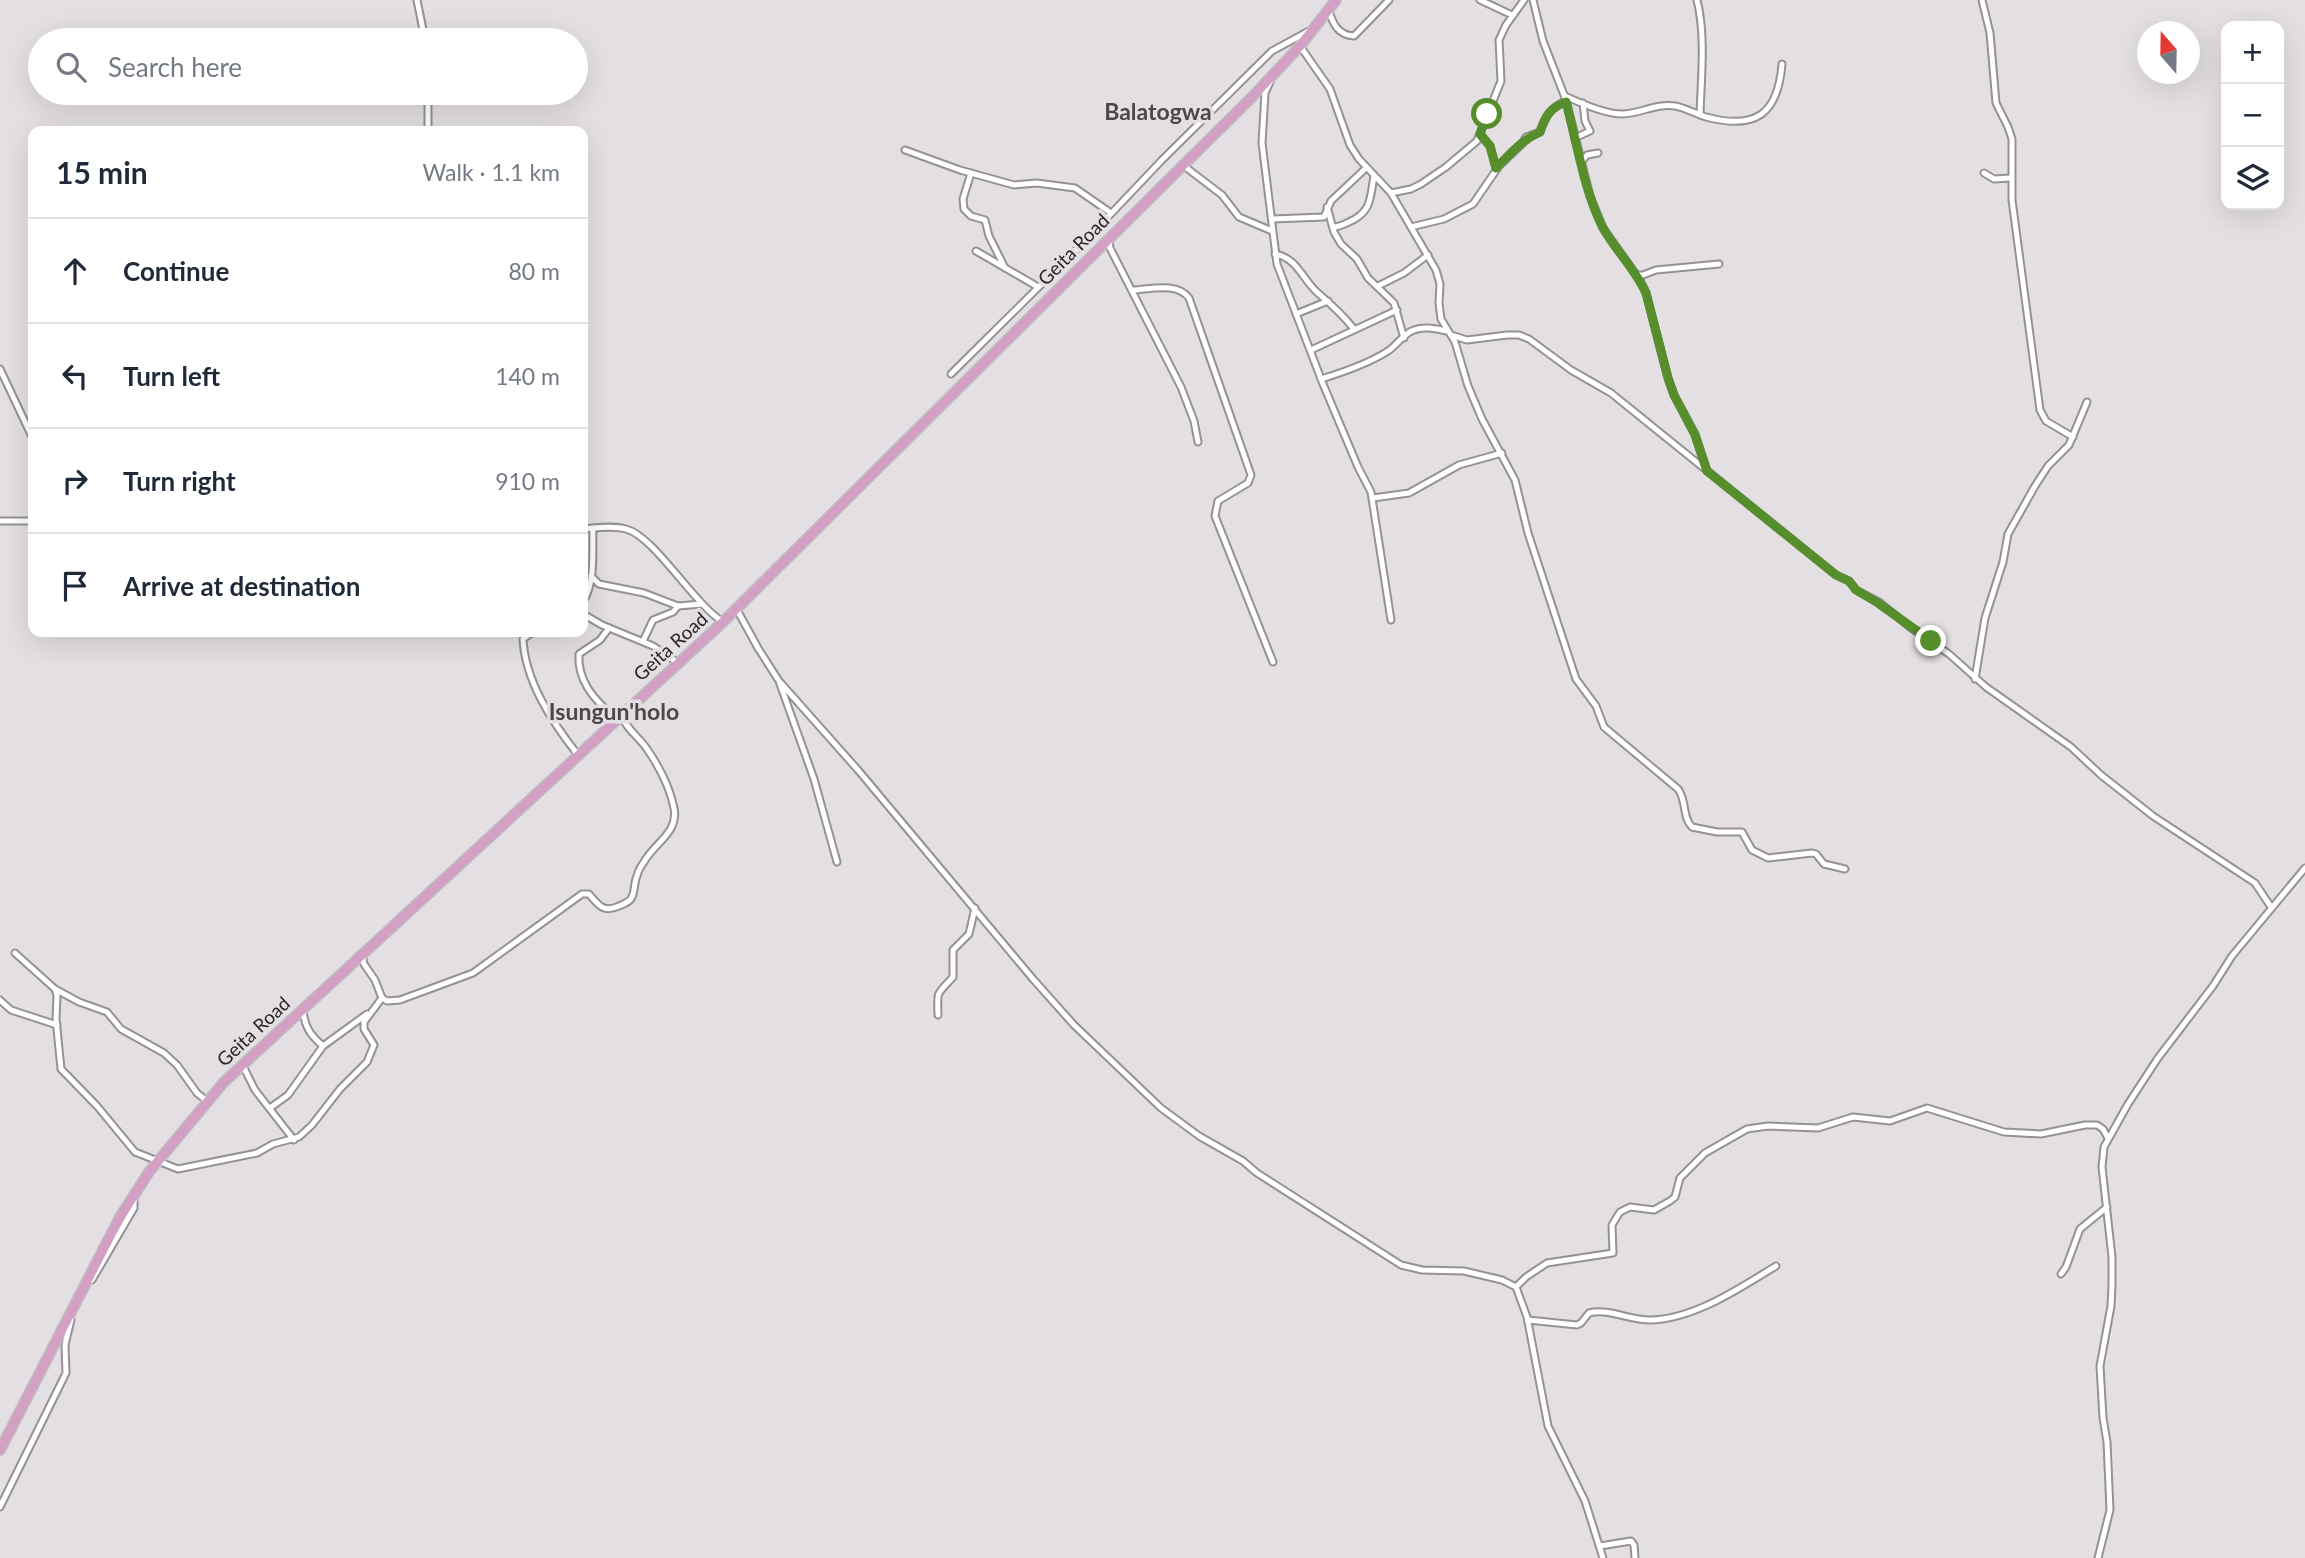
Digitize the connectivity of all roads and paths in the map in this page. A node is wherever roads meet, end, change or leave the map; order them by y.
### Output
1 (417, 0) edge
2 (1336, 0) edge
3 (1389, 0) edge
4 (1480, 0) edge
5 (1524, 0) edge
6 (1533, 0) edge
7 (1697, 0) edge
8 (1982, 0) edge
9 (1329, 11) junction
10 (1512, 15) junction
11 (1317, 27) junction
12 (423, 28) edge
13 (1300, 46) junction
14 (1782, 64) dead end
15 (1275, 74) junction
16 (1566, 99) junction
17 (1583, 103) junction
18 (428, 105) edge
19 (1700, 115) junction
20 (428, 126) edge
21 (1480, 134) junction
22 (1576, 138) junction
23 (905, 150) dead end
24 (1598, 153) dead end
25 (1582, 161) junction
26 (1184, 164) junction
27 (1366, 168) junction
28 (1496, 168) junction
29 (971, 173) junction
30 (1984, 173) dead end
31 (1374, 176) junction
32 (2011, 178) junction
33 (1391, 193) junction
34 (1327, 207) junction
35 (1111, 213) junction
36 (1272, 219) junction
37 (1333, 227) junction
38 (1412, 227) junction
39 (1272, 231) junction
40 (1109, 237) junction
41 (976, 251) dead end
42 (1275, 254) junction
43 (1428, 255) junction
44 (1719, 264) dead end
45 (1005, 268) junction
46 (1636, 275) junction
47 (1378, 286) junction
48 (1038, 287) junction
49 (1134, 290) junction
50 (1328, 301) junction
51 (1397, 310) junction
52 (1296, 314) junction
53 (1354, 329) junction
54 (1450, 333) junction
55 (1404, 338) junction
56 (1311, 350) junction
57 (0, 369) edge
58 (951, 374) dead end
59 (1321, 379) junction
60 (2087, 402) dead end
61 (28, 428) edge
62 (2073, 437) junction
63 (1198, 442) dead end
64 (1502, 453) junction
65 (1707, 471) junction
66 (1373, 499) junction
67 (0, 521) edge
68 (28, 521) edge
69 (588, 528) edge
70 (593, 528) junction
71 (591, 576) junction
72 (588, 592) edge
73 (702, 604) junction
74 (678, 606) junction
75 (736, 608) junction
76 (588, 617) edge
77 (1391, 620) dead end
78 (723, 622) junction
79 (609, 628) junction
80 (524, 637) edge
81 (643, 642) junction
82 (678, 663) junction
83 (1273, 663) dead end
84 (1975, 679) junction
85 (779, 681) junction
86 (620, 717) junction
87 (578, 755) junction
88 (837, 862) dead end
89 (2305, 868) edge
90 (1845, 869) dead end
91 (2271, 907) junction
92 (975, 908) junction
93 (15, 953) dead end
94 (362, 954) junction
95 (55, 989) junction
96 (382, 998) junction
97 (0, 1000) edge
98 (303, 1009) junction
99 (370, 1012) junction
100 (938, 1015) dead end
101 (57, 1025) junction
102 (323, 1046) junction
103 (244, 1063) junction
104 (207, 1101) junction
105 (270, 1108) junction
106 (2108, 1138) junction
107 (294, 1140) junction
108 (158, 1161) junction
109 (136, 1192) junction
110 (2106, 1207) junction
111 (1776, 1266) dead end
112 (2061, 1274) dead end
113 (1516, 1287) junction
114 (1528, 1320) junction
115 (0, 1450) edge
116 (0, 1507) edge
117 (1600, 1546) junction
118 (1603, 1558) edge
119 (1635, 1558) edge
120 (2098, 1558) edge

1 - 12 street
2 - 9 highway, Geita Road
3 - 9 street
4 - 10 street
5 - 10 street
6 - 16 street
7 - 19 street
8 - 32 street
9 - 11 highway, Geita Road
10 - 21 street
11 - 13 highway, Geita Road
11 - 35 street
13 - 15 highway, Geita Road
13 - 27 street
14 - 19 street
15 - 26 highway, Geita Road
15 - 36 street
16 - 17 street
16 - 22 street
16 - 28 street
17 - 19 street
17 - 22 street
18 - 20 street
21 - 28 street
21 - 33 street
22 - 25 street
23 - 29 street
24 - 25 street
25 - 46 street
26 - 39 street
26 - 40 highway, Geita Road
27 - 31 street
27 - 34 street
28 - 38 street
29 - 35 street
29 - 45 street
30 - 32 street
31 - 33 street
31 - 37 street
32 - 62 street
33 - 38 street
34 - 36 street
34 - 37 street
35 - 48 street
36 - 39 street
37 - 47 street
38 - 43 street
39 - 42 street
40 - 49 street
40 - 75 highway, Geita Road
41 - 45 street
42 - 50 street
42 - 52 street
43 - 47 street
43 - 54 street
44 - 46 street
45 - 48 street
46 - 65 street
47 - 51 street
48 - 58 street
49 - 63 street
49 - 83 street
50 - 52 street
50 - 53 street
51 - 53 street
51 - 55 street
52 - 56 street
53 - 56 street
54 - 55 street
54 - 64 street
54 - 65 street
55 - 59 street
56 - 59 street
57 - 61 street
59 - 66 street
60 - 62 street
62 - 84 street
64 - 66 street
64 - 90 street
65 - 84 street
66 - 77 street
67 - 68 street
69 - 70 street
70 - 71 street
70 - 73 street
71 - 72 street
71 - 74 street
73 - 74 street
73 - 78 street
74 - 81 street
75 - 78 highway, Geita Road
75 - 85 street
76 - 79 street
78 - 82 highway, Geita Road
79 - 81 street
79 - 86 street
80 - 87 street
81 - 82 street
82 - 86 highway, Geita Road
84 - 91 street
85 - 88 street
85 - 92 street
86 - 87 highway, Geita Road
86 - 96 street
87 - 94 highway, Geita Road
89 - 91 street
91 - 106 street
92 - 100 street
92 - 113 street
93 - 95 street
94 - 96 street
94 - 98 highway, Geita Road
95 - 101 street
95 - 104 street
96 - 99 street
97 - 101 street
98 - 102 street
98 - 103 highway, Geita Road
99 - 102 street
99 - 107 street
101 - 108 street
102 - 105 street
103 - 104 highway, Geita Road
103 - 105 street
104 - 108 highway, Geita Road
105 - 107 street
106 - 110 street
106 - 113 street
107 - 108 street
108 - 109 highway, Geita Road
109 - 115 highway, Geita Road
109 - 116 street
110 - 112 street
110 - 120 street
111 - 114 street
113 - 114 street
114 - 117 street
117 - 118 street
117 - 119 street

